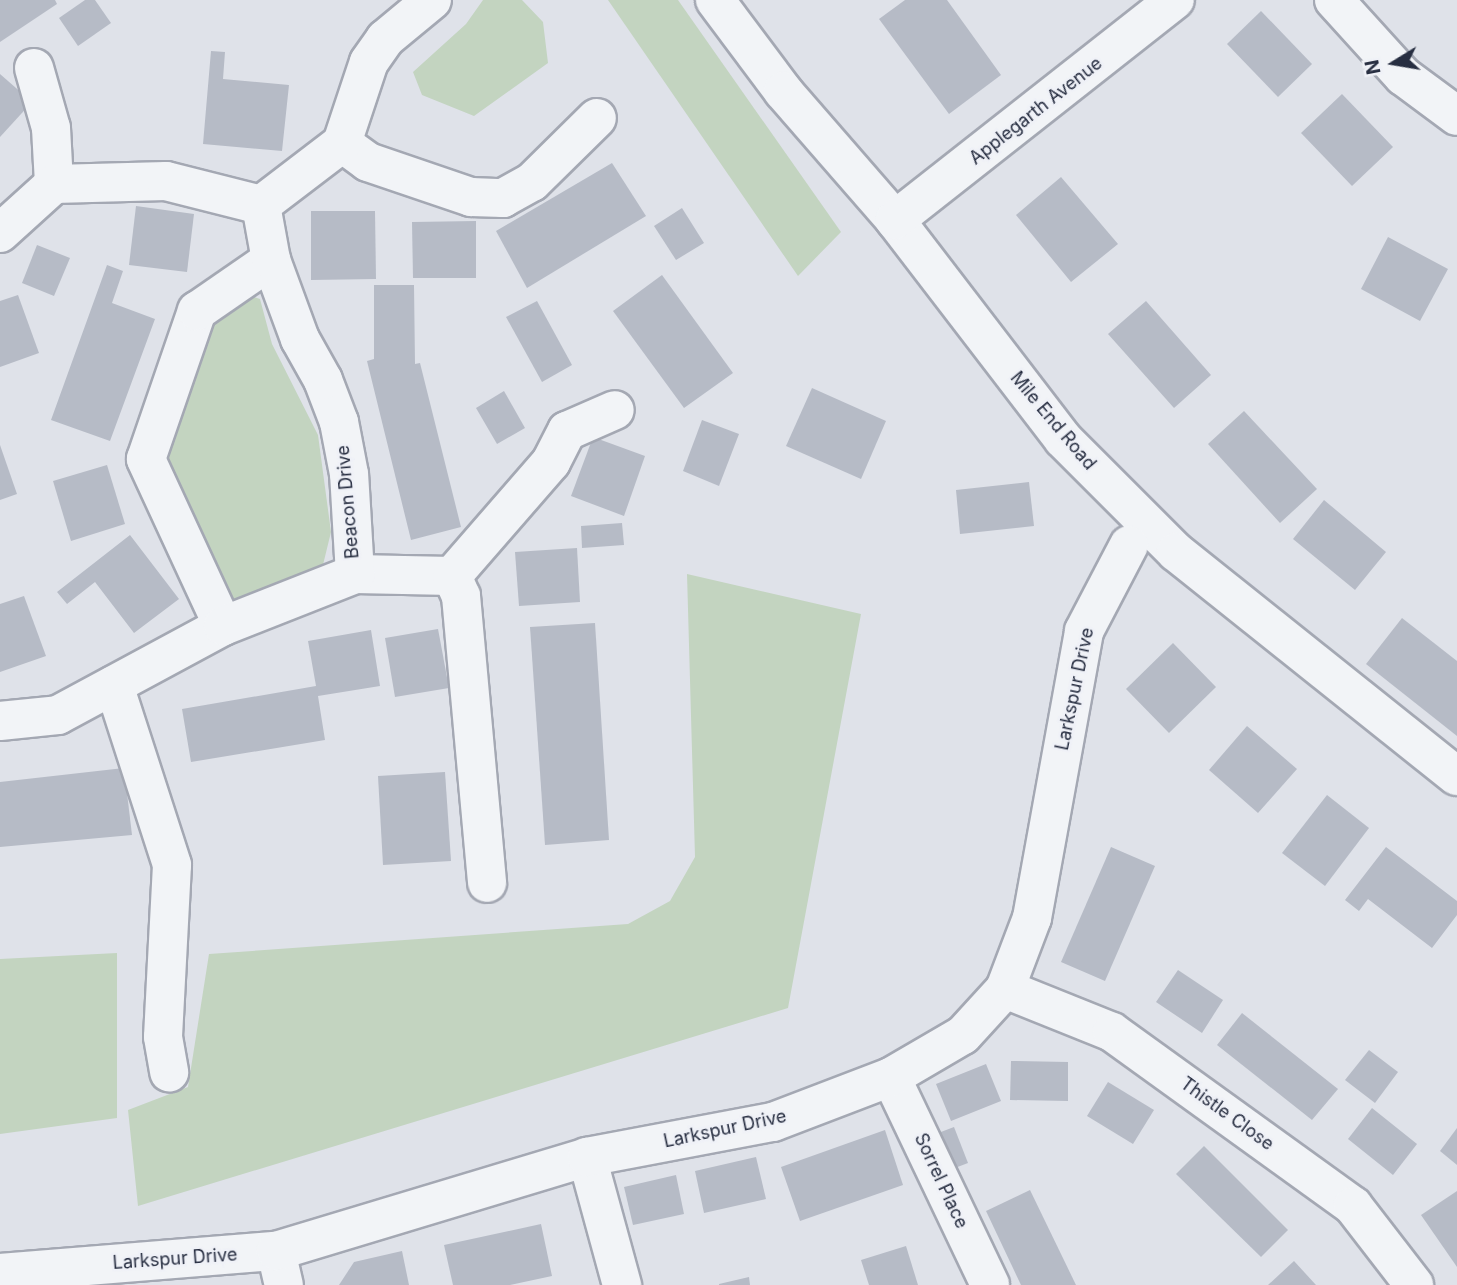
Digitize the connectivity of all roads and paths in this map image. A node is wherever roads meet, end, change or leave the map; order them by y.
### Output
1 (432, 0) edge
2 (715, 0) edge
3 (1175, 0) edge
4 (1334, 0) edge
5 (34, 68) dead end
6 (1457, 116) edge
7 (597, 118) dead end
8 (342, 143) junction
9 (54, 184) junction
10 (261, 205) junction
11 (895, 220) junction
12 (0, 233) edge
13 (271, 260) junction
14 (615, 410) dead end
15 (1129, 545) dead end
16 (355, 574) junction
17 (452, 576) junction
18 (223, 626) junction
19 (114, 685) junction
20 (0, 721) edge
21 (1457, 776) edge
22 (487, 883) dead end
23 (1005, 989) junction
24 (169, 1072) dead end
25 (891, 1077) junction
26 (587, 1157) junction
27 (280, 1268) edge
28 (9, 1277) edge
29 (622, 1285) edge
30 (990, 1285) edge
31 (1414, 1285) edge

1 - 8 street
2 - 11 street, Mile End Road
3 - 11 street, Applegarth Avenue
4 - 6 street
5 - 9 street
7 - 8 street
8 - 10 street
9 - 10 street
9 - 12 street
10 - 13 street, Beacon Drive
11 - 21 street, Mile End Road
13 - 16 street, Beacon Drive
13 - 18 street
14 - 17 street
15 - 23 street, Larkspur Drive
16 - 17 street
16 - 18 street, Beacon Drive
17 - 22 street
18 - 19 street, Beacon Drive
19 - 20 street, Beacon Drive
19 - 24 street
23 - 25 street, Larkspur Drive
23 - 31 street, Thistle Close
25 - 26 street, Larkspur Drive
25 - 30 street, Sorrel Place
26 - 27 street, Larkspur Drive
26 - 29 street
27 - 28 street, Larkspur Drive

